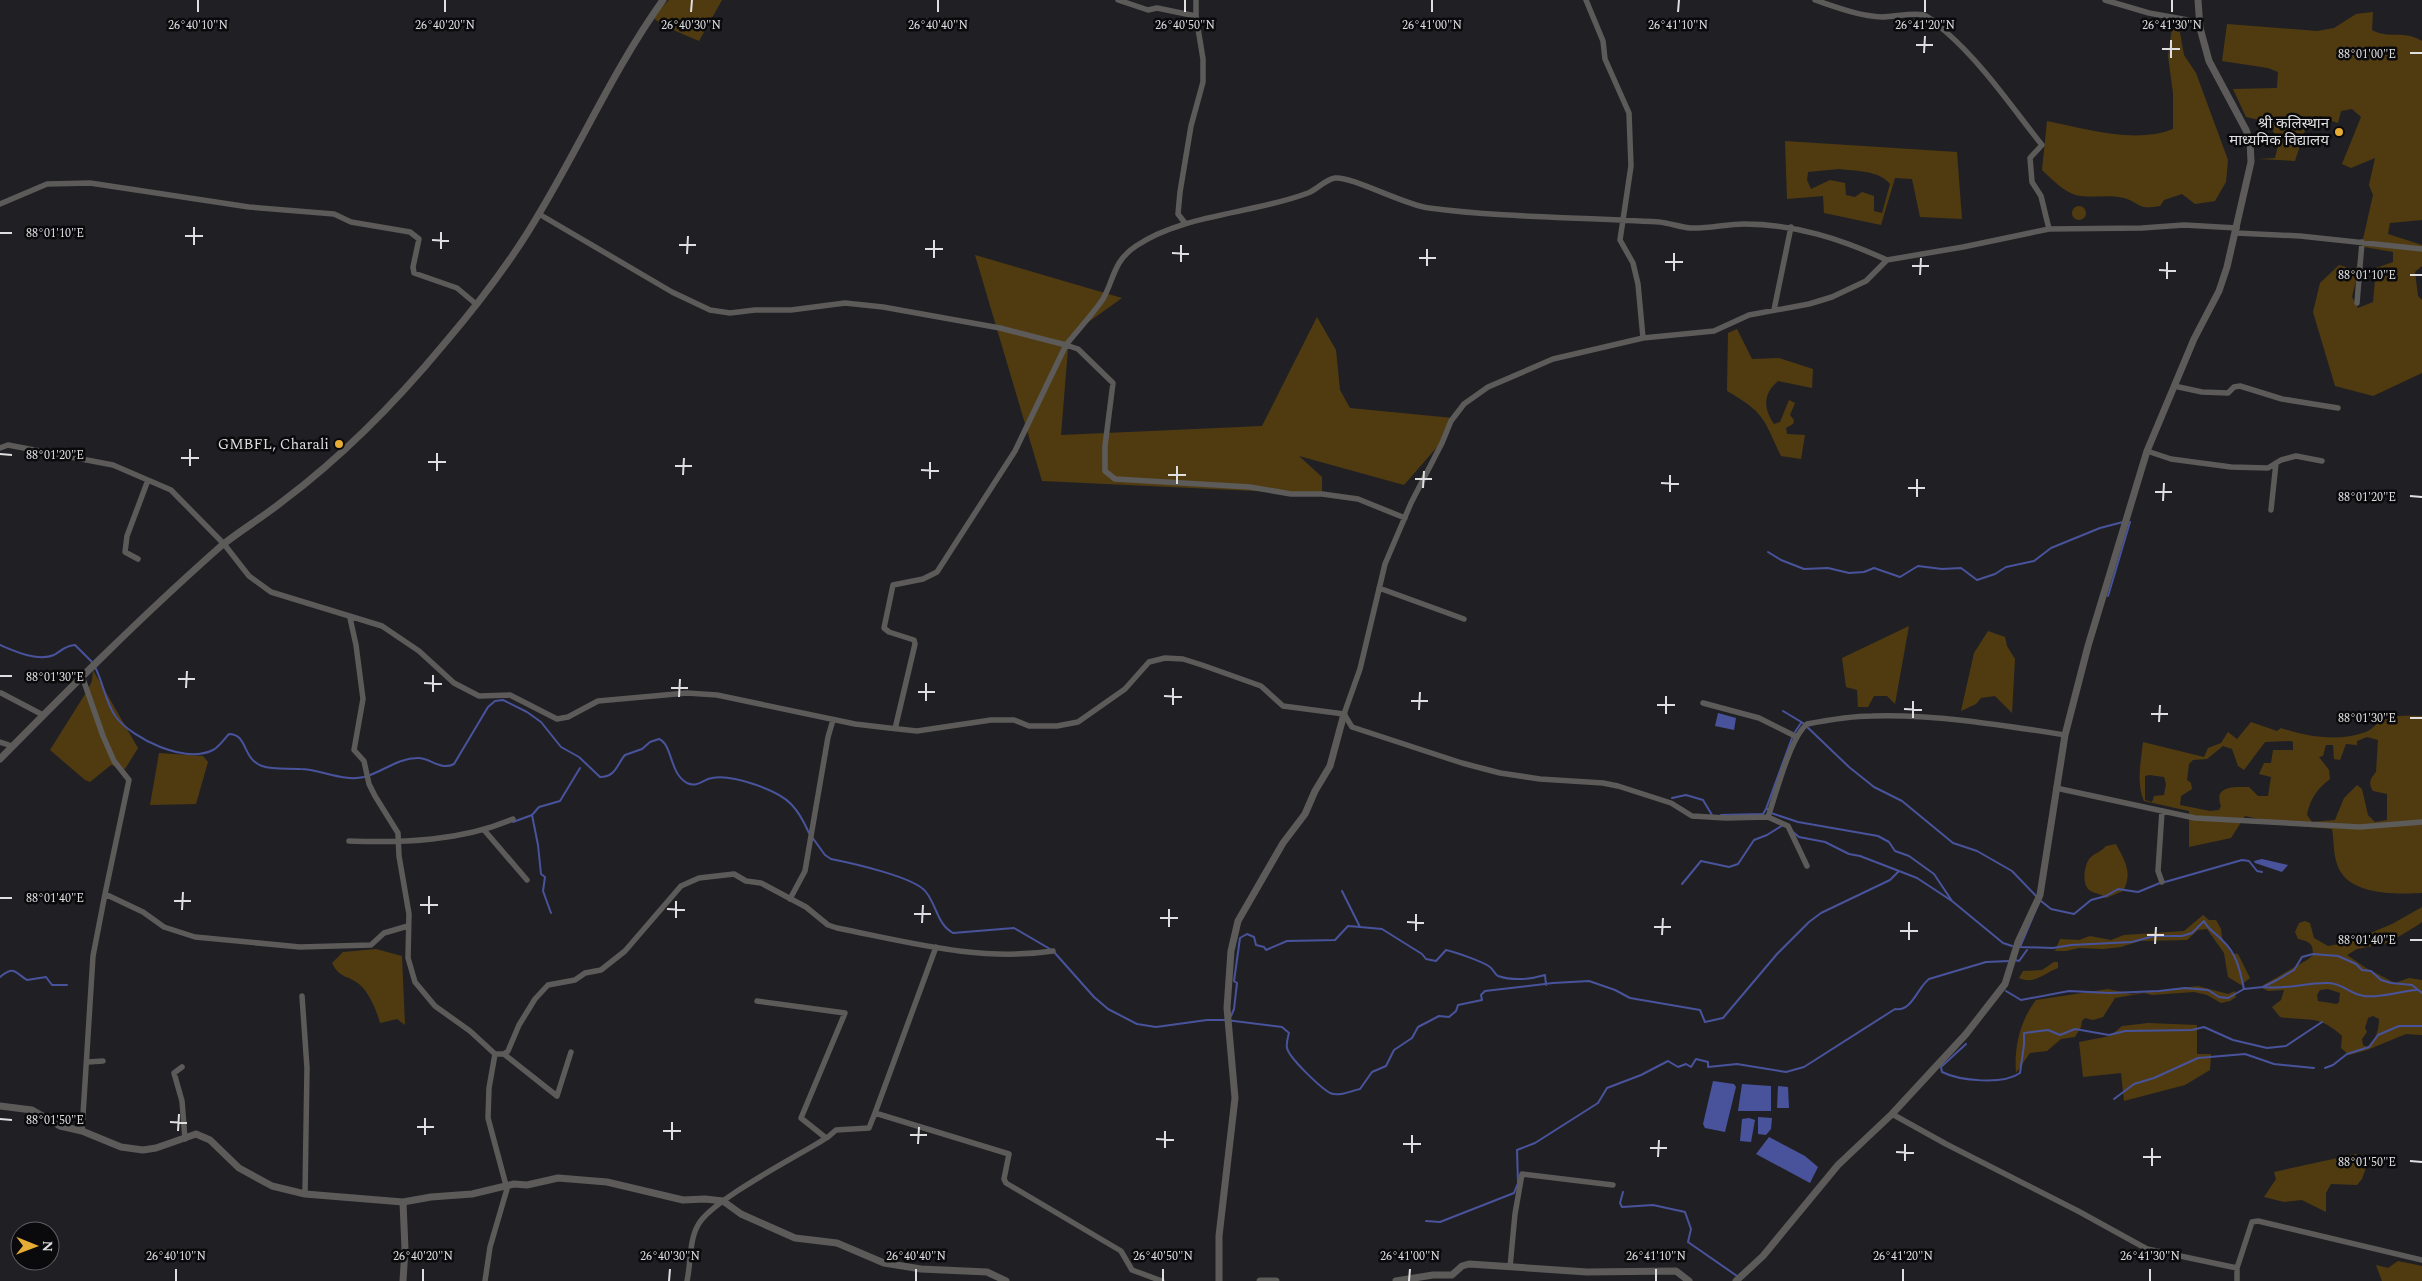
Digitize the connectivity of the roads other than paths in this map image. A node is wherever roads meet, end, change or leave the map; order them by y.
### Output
1 (663, 0) edge
2 (1118, 0) edge
3 (1196, 0) edge
4 (1586, 0) edge
5 (1815, 0) edge
6 (2105, 0) edge
7 (2198, 0) edge
8 (1196, 16) junction
9 (2199, 22) junction
10 (0, 204) edge
11 (539, 214) junction
12 (1622, 221) junction
13 (1185, 223) junction
14 (1791, 227) junction
15 (2049, 229) junction
16 (2237, 231) junction
17 (2362, 242) junction
18 (2422, 249) edge
19 (1887, 260) junction
20 (2357, 303) dead end
21 (476, 304) junction
22 (1774, 310) junction
23 (1643, 338) junction
24 (1066, 345) junction
25 (2174, 386) junction
26 (2338, 408) dead end
27 (0, 448) edge
28 (2147, 451) junction
29 (2322, 461) dead end
30 (2276, 463) junction
31 (148, 480) junction
32 (2271, 510) dead end
33 (1405, 518) junction
34 (224, 544) junction
35 (138, 559) dead end
36 (1379, 588) junction
37 (350, 618) junction
38 (1464, 619) dead end
39 (82, 676) junction
40 (1, 693) edge
41 (1703, 703) dead end
42 (1344, 714) junction
43 (42, 715) junction
44 (833, 720) junction
45 (895, 729) junction
46 (2065, 735) junction
47 (1797, 737) junction
48 (0, 742) edge
49 (12, 746) junction
50 (0, 758) edge
51 (2056, 788) junction
52 (1770, 810) junction
53 (2162, 811) junction
54 (513, 818) dead end
55 (2422, 822) edge
56 (485, 830) junction
57 (349, 841) dead end
58 (400, 843) junction
59 (1806, 866) dead end
60 (527, 880) dead end
61 (2162, 882) dead end
62 (105, 894) junction
63 (790, 899) junction
64 (408, 926) junction
65 (936, 947) junction
66 (1053, 951) dead end
67 (302, 996) dead end
68 (757, 1001) dead end
69 (571, 1052) dead end
70 (495, 1054) junction
71 (504, 1054) junction
72 (88, 1062) junction
73 (103, 1062) dead end
74 (182, 1067) dead end
75 (0, 1106) edge
76 (875, 1113) junction
77 (1892, 1114) junction
78 (82, 1131) junction
79 (826, 1138) junction
80 (185, 1139) junction
81 (1613, 1185) dead end
82 (505, 1186) junction
83 (305, 1194) junction
84 (723, 1201) junction
85 (403, 1202) junction
86 (2422, 1260) edge
87 (1510, 1267) junction
88 (2237, 1268) junction
89 (403, 1281) edge
90 (485, 1281) edge
91 (687, 1281) edge
92 (1006, 1281) edge
93 (1162, 1281) edge
94 (1218, 1281) edge
95 (1260, 1281) edge
96 (1276, 1281) edge
97 (1396, 1281) edge
98 (1689, 1281) edge
99 (1736, 1281) edge
100 (2237, 1281) edge

1 - 11 street
2 - 8 street
3 - 8 street
4 - 12 street
5 - 15 street
6 - 9 street
7 - 9 street
8 - 13 street
9 - 16 street
10 - 21 street
11 - 21 street
11 - 24 street
12 - 13 street
12 - 14 street
12 - 23 street
13 - 24 street
14 - 19 street
14 - 22 street
15 - 16 street
15 - 19 street
16 - 17 street
16 - 25 street
17 - 18 street
17 - 20 street
19 - 22 street
21 - 34 street
22 - 23 street
23 - 33 street
24 - 33 street
24 - 45 street
25 - 26 street
25 - 28 street
27 - 31 street
28 - 30 street
28 - 46 street
29 - 30 street
30 - 32 street
31 - 34 street
31 - 35 street
33 - 36 street
34 - 37 street
34 - 39 street
36 - 38 street
36 - 42 street
37 - 44 street
37 - 58 street
39 - 43 street
39 - 62 street
40 - 43 street
41 - 47 street
42 - 45 street
42 - 52 street
42 - 94 street
43 - 49 street
44 - 45 street
44 - 63 street
46 - 47 street
46 - 51 street
47 - 52 street
48 - 49 street
49 - 50 street
51 - 53 street
51 - 77 street
52 - 59 street
53 - 55 street
53 - 61 street
54 - 56 street
56 - 58 street
56 - 60 street
57 - 58 street
58 - 64 street
62 - 64 street
62 - 72 street
63 - 65 street
63 - 71 street
64 - 70 street
65 - 66 street
65 - 76 street
67 - 83 street
68 - 79 street
69 - 71 street
70 - 71 street
70 - 82 street
72 - 73 street
72 - 78 street
74 - 80 street
75 - 78 street
76 - 79 street
76 - 93 street
77 - 88 street
77 - 99 street
78 - 80 street
79 - 84 street
80 - 83 street
81 - 87 street
82 - 84 street
82 - 85 street
82 - 90 street
83 - 85 street
84 - 91 street
84 - 92 street
85 - 89 street
86 - 88 street
87 - 97 street
87 - 98 street
88 - 100 street
95 - 96 street

